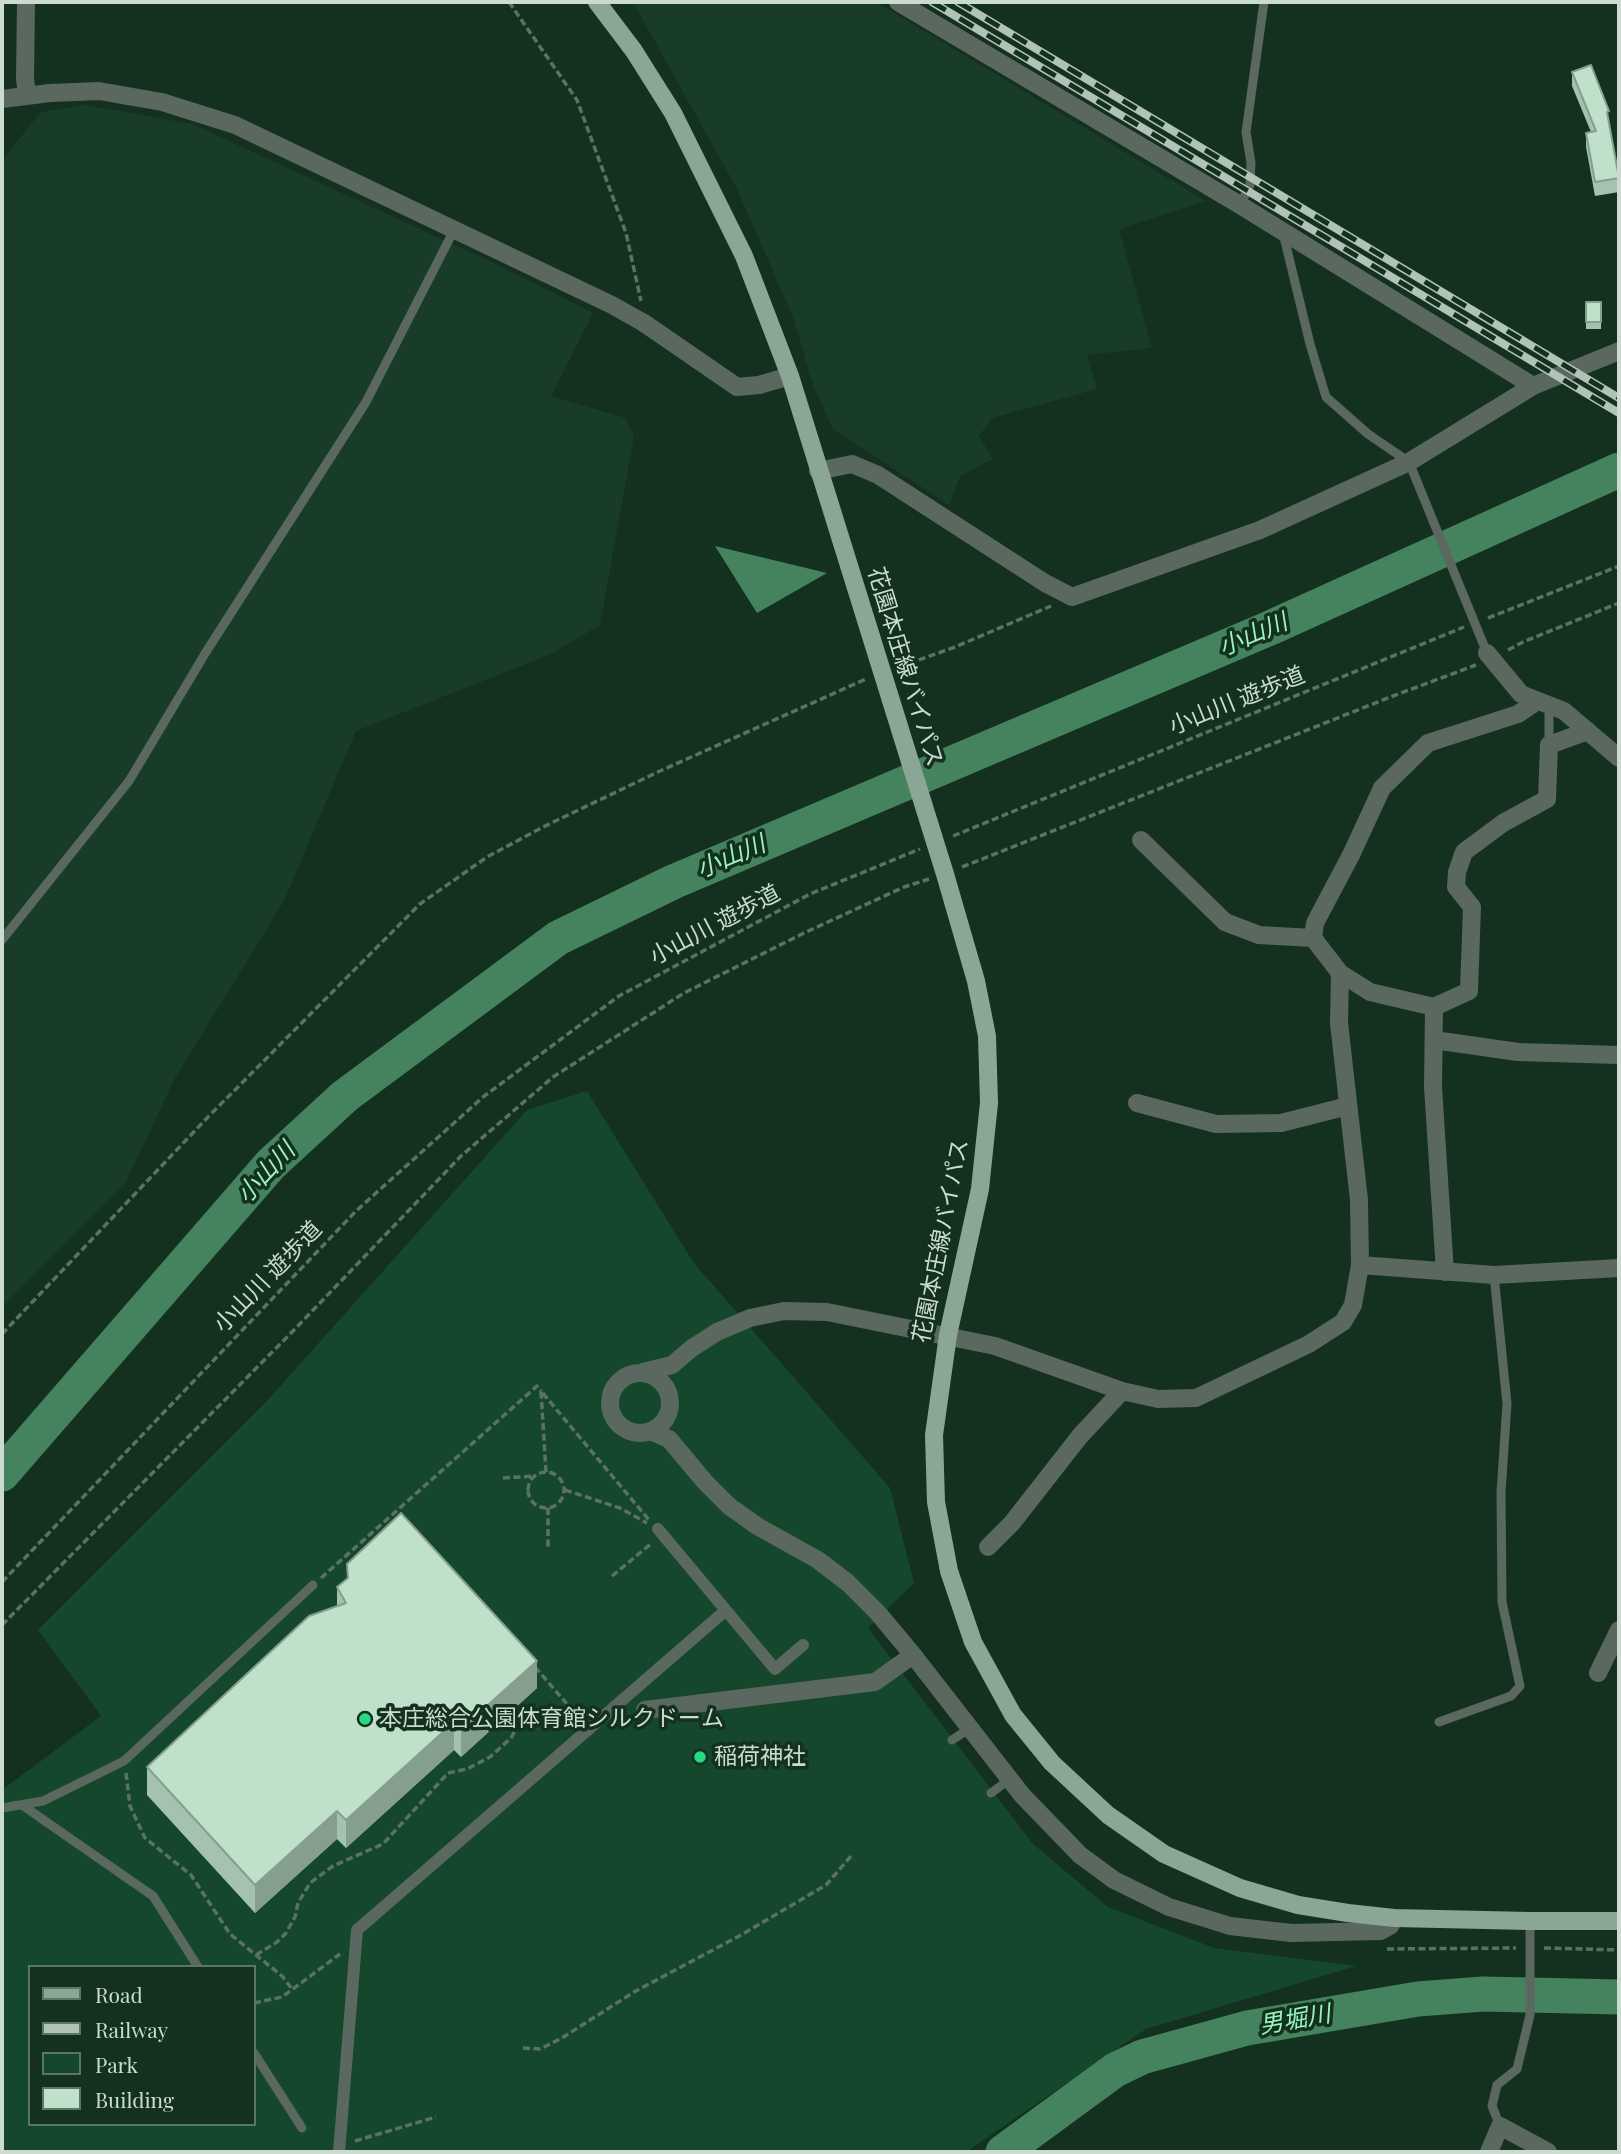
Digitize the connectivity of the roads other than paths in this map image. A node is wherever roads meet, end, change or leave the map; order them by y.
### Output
1 (26, 2) edge
2 (597, 2) edge
3 (898, 2) edge
4 (1264, 2) edge
5 (27, 95) junction
6 (2, 99) edge
7 (1240, 205) junction
8 (454, 230) junction
9 (1282, 232) junction
10 (1619, 351) edge
11 (790, 376) junction
12 (1533, 386) junction
13 (1411, 467) junction
14 (818, 471) junction
15 (1489, 656) joint
16 (1543, 704) junction
17 (1588, 731) junction
18 (1549, 745) junction
19 (1619, 758) edge
20 (1141, 840) dead end
21 (1313, 938) junction
22 (2, 940) edge
23 (1340, 973) junction
24 (1434, 1007) junction
25 (1434, 1040) junction
26 (1619, 1055) edge
27 (1136, 1103) dead end
28 (1348, 1106) junction
29 (1360, 1265) junction
30 (1619, 1268) edge
31 (1445, 1272) junction
32 (1494, 1275) junction
33 (948, 1335) junction
34 (671, 1365) junction
35 (643, 1372) junction
36 (668, 1390) junction
37 (1122, 1391) junction
38 (665, 1420) junction
39 (650, 1431) junction
40 (669, 1439) junction
41 (659, 1532) road end
42 (988, 1547) dead end
43 (313, 1585) road end
44 (725, 1611) junction
45 (1619, 1630) edge
46 (803, 1645) dead end
47 (913, 1655) junction
48 (1598, 1673) dead end
49 (645, 1710) dead end
50 (1438, 1722) dead end
51 (969, 1729) junction
52 (952, 1740) dead end
53 (1010, 1779) junction
54 (991, 1793) dead end
55 (22, 1805) junction
56 (2, 1808) edge
57 (1394, 1917) junction
58 (1530, 1921) junction
59 (1619, 1921) edge
60 (1619, 1927) edge
61 (197, 1965) edge
62 (256, 2056) edge
63 (1500, 2126) junction
64 (302, 2128) dead end
65 (339, 2149) edge
66 (1489, 2152) edge
67 (1548, 2152) edge

1 - 5 street
2 - 11 main road, 花園本庄線バイパス
3 - 7 street
4 - 7 lane
5 - 6 street
5 - 8 street
7 - 9 street
8 - 11 street
8 - 22 lane
9 - 12 street
9 - 13 lane
10 - 12 street
11 - 14 main road, 花園本庄線バイパス
12 - 13 street
13 - 14 street
13 - 15 lane
14 - 33 main road, 花園本庄線バイパス
15 - 16 street
16 - 17 street
16 - 18 lane
16 - 21 street
17 - 18 street
17 - 19 street
18 - 24 street
20 - 21 street
21 - 23 street
23 - 24 street
23 - 28 street
24 - 25 street
25 - 26 street
25 - 31 street
27 - 28 street
28 - 29 street
29 - 31 street
29 - 37 street
30 - 32 street
31 - 32 street
32 - 50 lane
33 - 34 street
33 - 37 street
33 - 57 main road, 花園本庄線バイパス
34 - 35 street
34 - 36 street
35 - 36 street
35 - 39 street
36 - 38 street
37 - 42 street
38 - 39 street
38 - 40 street
39 - 40 street
40 - 47 street
41 - 44 street
43 - 55 lane
44 - 46 street
44 - 65 street
45 - 48 street
47 - 49 street
47 - 51 street
51 - 52 lane
51 - 53 street
53 - 54 lane
53 - 57 street
55 - 56 lane
55 - 61 lane
57 - 58 main road, 花園本庄線バイパス
58 - 59 main road, 花園本庄線バイパス
58 - 60 main road, 花園本庄線バイパス
58 - 63 lane
62 - 64 lane
63 - 66 street
63 - 67 street

